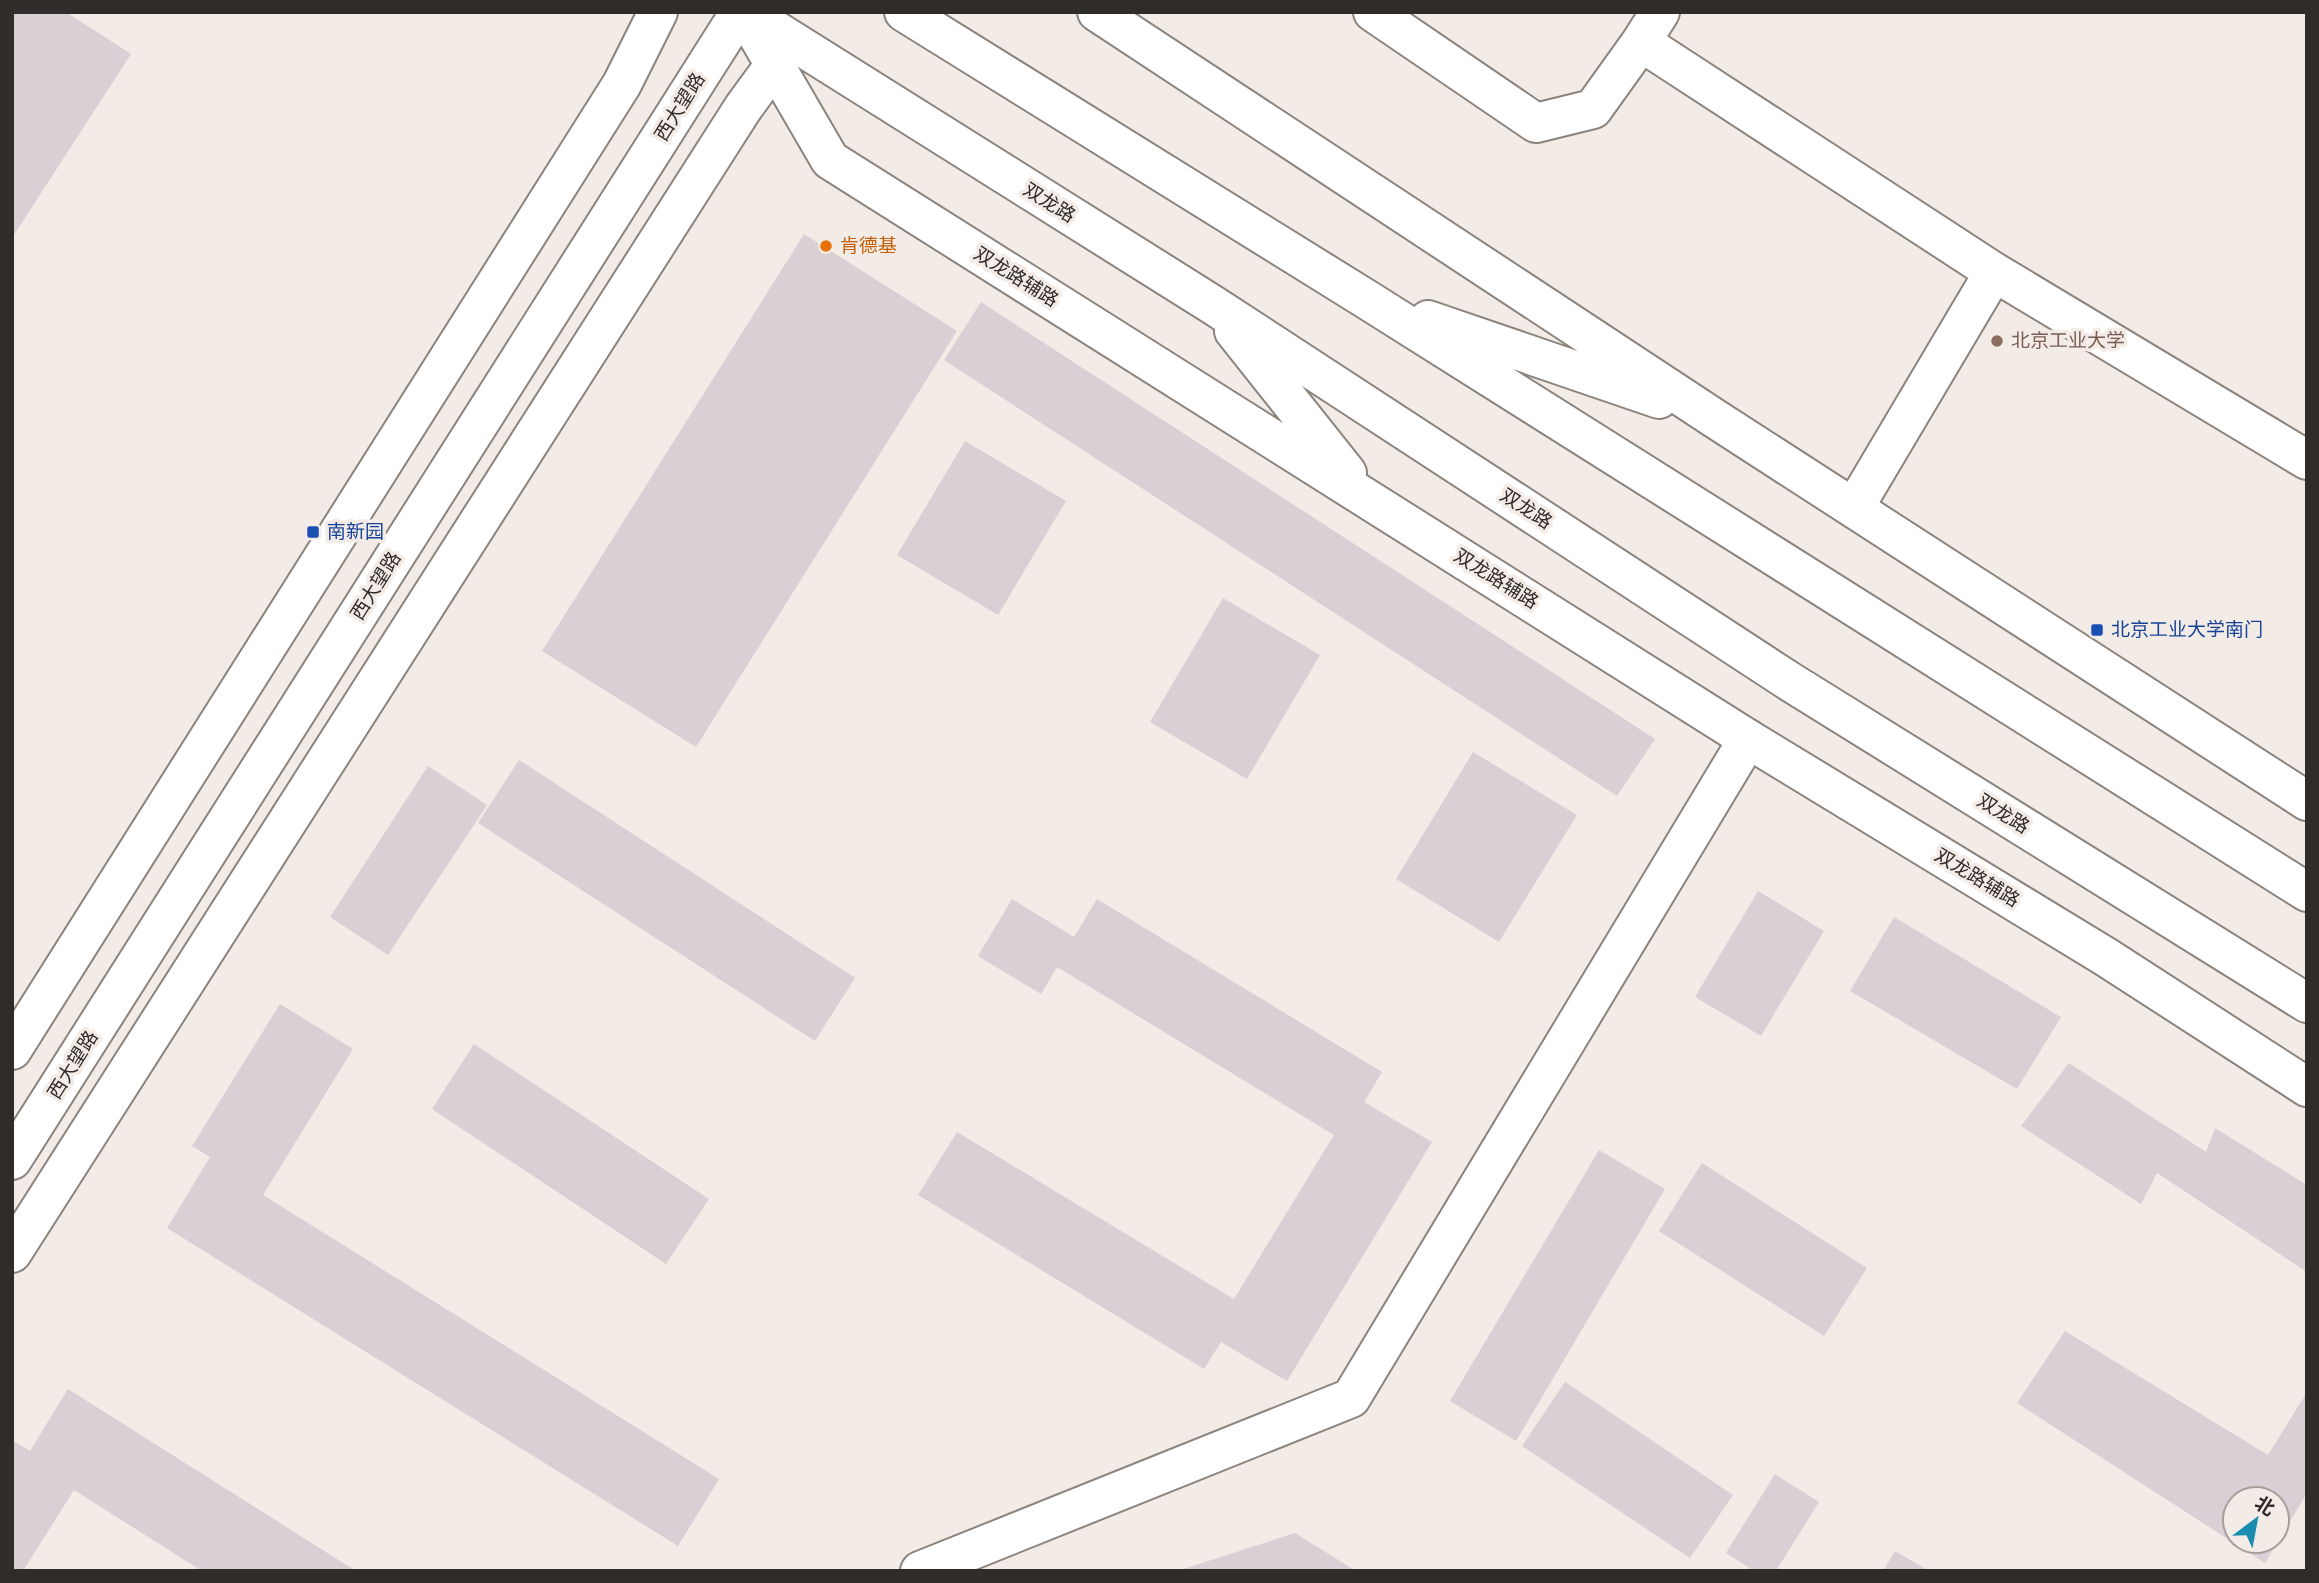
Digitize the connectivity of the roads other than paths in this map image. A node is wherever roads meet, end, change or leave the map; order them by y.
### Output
1 (658, 12) edge
2 (744, 12) edge
3 (904, 12) edge
4 (1097, 12) edge
5 (1373, 12) edge
6 (1651, 27) edge
7 (783, 53) junction
8 (1994, 272) junction
9 (1366, 299) junction
10 (1213, 305) junction
11 (1714, 418) junction
12 (2307, 460) edge
13 (1366, 496) junction
14 (1854, 508) junction
15 (1748, 739) junction
16 (2307, 801) edge
17 (2307, 892) edge
18 (2307, 1003) edge
19 (12, 1050) edge
20 (2307, 1087) edge
21 (12, 1160) edge
22 (12, 1253) edge
23 (920, 1571) edge

1 - 19 main road
2 - 7 main road, 双龙路
2 - 21 main road, 西大望路
3 - 9 main road
4 - 11 main road
5 - 6 main road
6 - 8 main road
7 - 10 main road, 双龙路
7 - 13 main road, 双龙路辅路
7 - 22 main road
8 - 12 main road
8 - 14 main road
9 - 11 main road
9 - 17 main road
10 - 13 main road
10 - 18 main road, 双龙路
11 - 14 main road
13 - 15 main road, 双龙路辅路
14 - 16 main road
15 - 20 main road, 双龙路辅路
15 - 23 main road

